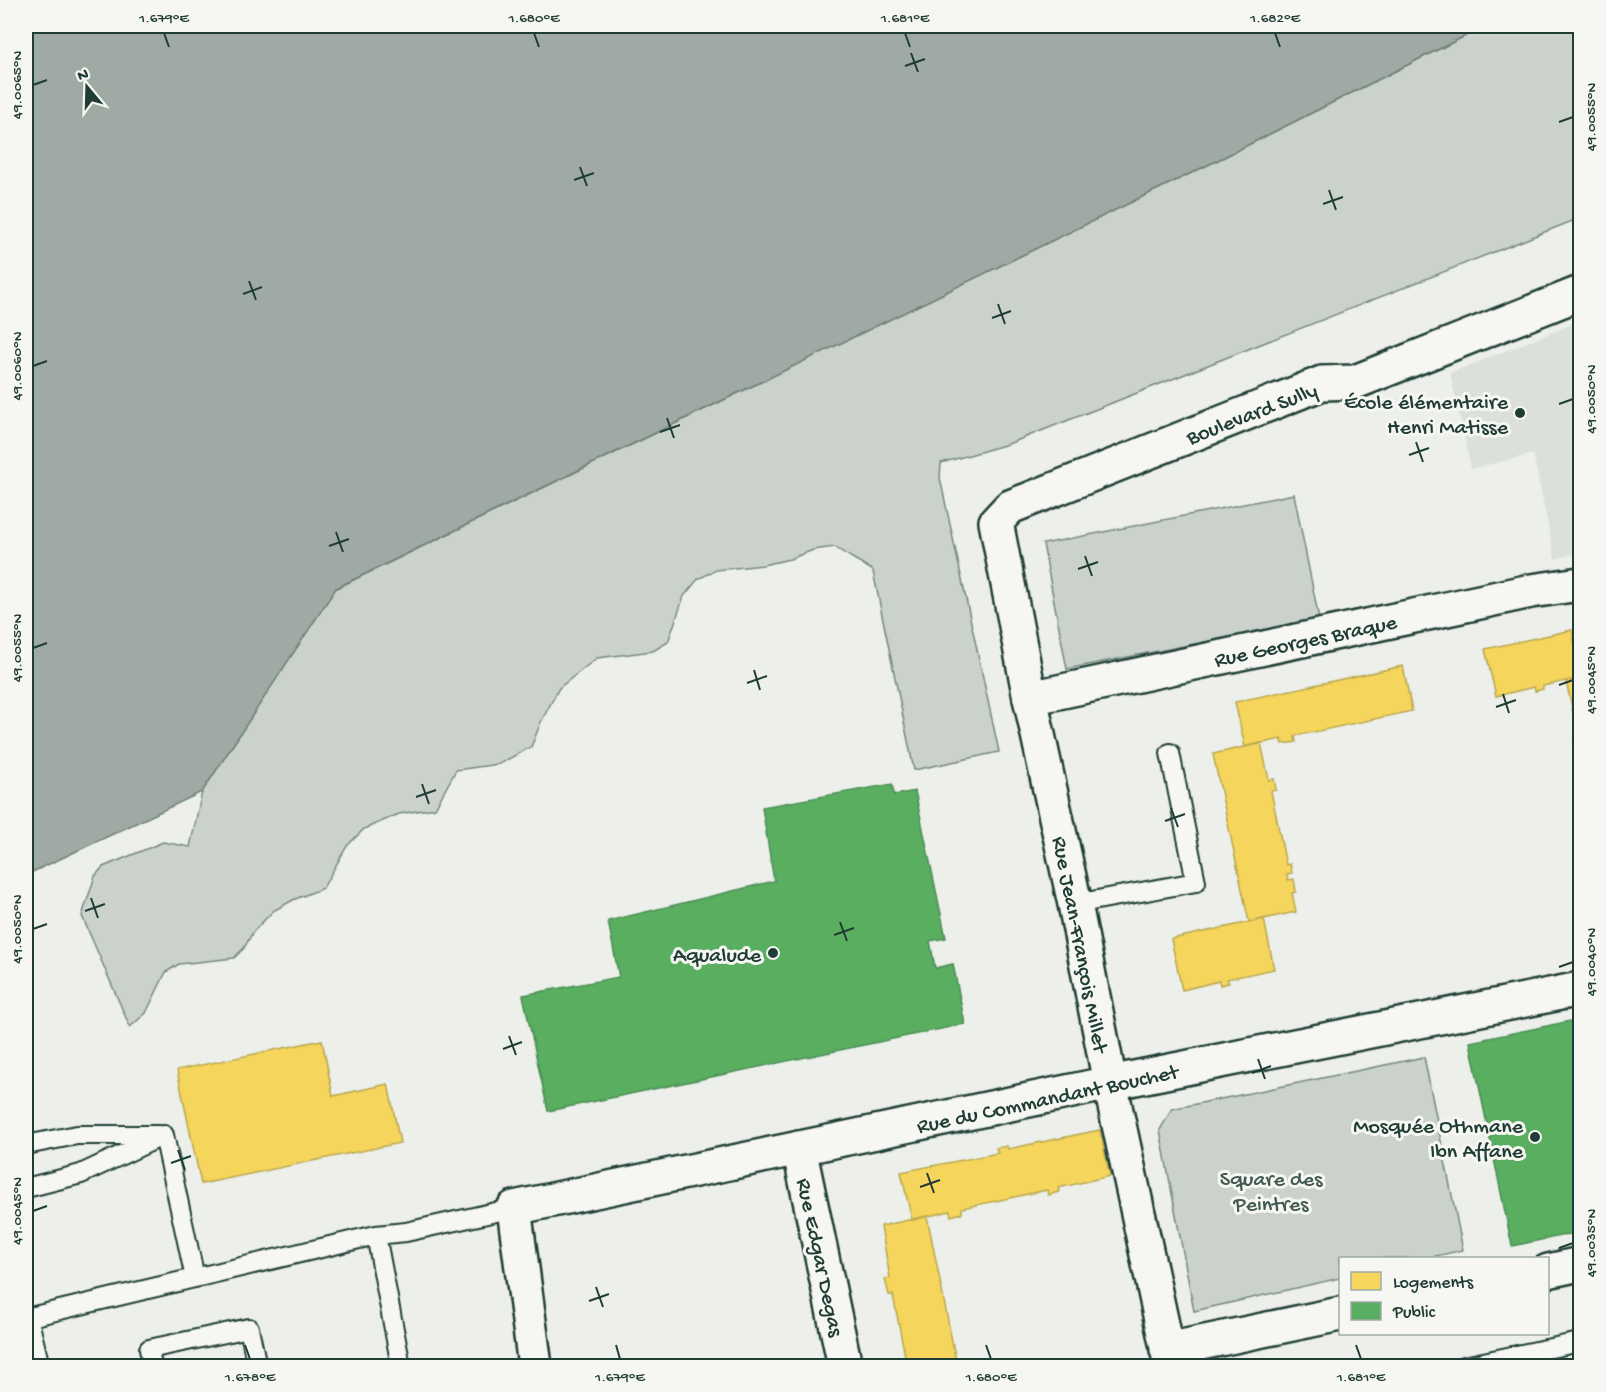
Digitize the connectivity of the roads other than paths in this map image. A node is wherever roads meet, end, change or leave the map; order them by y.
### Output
1 (1581, 293) edge
2 (996, 522) joint
3 (1581, 584) edge
4 (1030, 698) junction
5 (1170, 753) dead end
6 (1074, 904) junction
7 (1581, 989) edge
8 (1110, 1083) junction
9 (164, 1135) junction
10 (26, 1145) edge
11 (799, 1148) junction
12 (26, 1188) edge
13 (514, 1208) junction
14 (376, 1235) junction
15 (1581, 1264) edge
16 (1549, 1271) edge
17 (195, 1278) junction
18 (1339, 1315) edge
19 (27, 1317) edge
20 (1581, 1342) edge
21 (1169, 1358) edge
22 (40, 1366) edge
23 (152, 1366) edge
24 (257, 1366) edge
25 (400, 1366) edge
26 (535, 1366) edge
27 (845, 1366) edge
28 (1464, 1366) edge

1 - 2 street, Boulevard Sully
2 - 4 street, Rue Jean-François Millet
3 - 4 street, Rue Georges Braque
4 - 6 street, Rue Jean-François Millet
5 - 6 lane
6 - 8 street, Rue Jean-François Millet
7 - 8 street, Rue du Commandant Bouchet
8 - 11 street, Rue du Commandant Bouchet
8 - 21 street, Rue Jean-François Millet
9 - 10 lane
9 - 12 lane
9 - 17 lane
11 - 13 street, Rue du Commandant Bouchet
11 - 27 street, Rue Edgar Degas
13 - 14 lane
13 - 26 street
14 - 17 lane
14 - 25 lane
15 - 16 street
17 - 19 lane
18 - 21 street
19 - 22 lane
20 - 28 lane
23 - 24 lane

